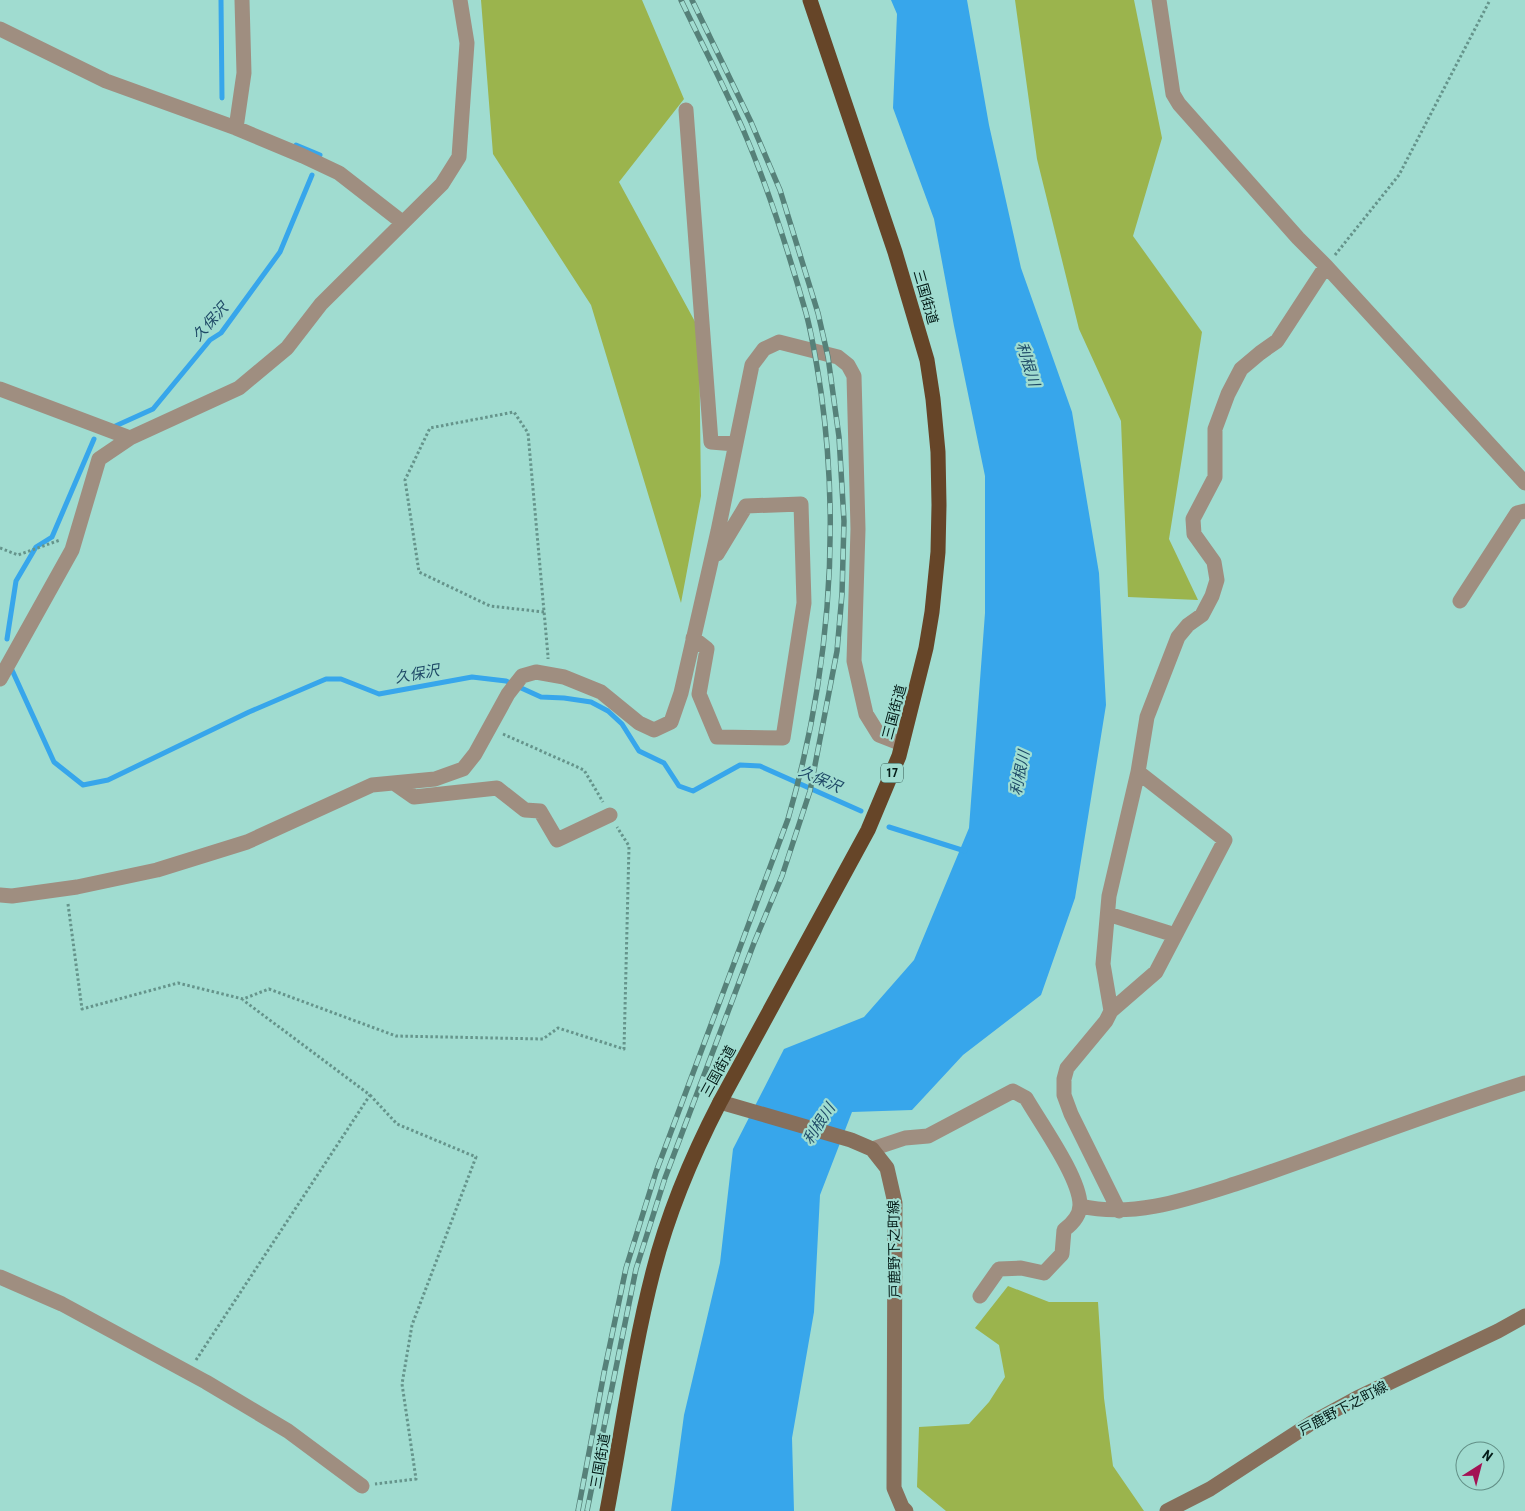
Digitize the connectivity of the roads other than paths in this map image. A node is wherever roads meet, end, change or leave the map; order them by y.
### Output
1 (242, 0) edge
2 (460, 0) edge
3 (810, 0) edge
4 (1158, 0) edge
5 (0, 29) edge
6 (686, 110) dead end
7 (236, 128) junction
8 (402, 222) junction
9 (1326, 266) junction
10 (0, 389) edge
11 (130, 438) junction
12 (735, 444) junction
13 (1525, 483) edge
14 (1525, 511) edge
15 (710, 566) junction
16 (1460, 601) dead end
17 (693, 638) junction
18 (0, 679) edge
19 (902, 744) junction
20 (1138, 772) junction
21 (394, 783) junction
22 (610, 815) road end
23 (0, 895) edge
24 (1108, 914) junction
25 (1175, 935) junction
26 (1111, 1011) junction
27 (1525, 1083) edge
28 (720, 1102) junction
29 (872, 1149) junction
30 (1080, 1206) junction
31 (1119, 1211) junction
32 (0, 1277) edge
33 (980, 1296) dead end
34 (1525, 1316) edge
35 (362, 1486) road end
36 (607, 1511) edge
37 (906, 1511) edge
38 (1167, 1511) edge

1 - 7 street
2 - 8 street
3 - 19 highway, 三国街道 / 17
4 - 9 street
5 - 7 street
6 - 12 street
7 - 8 street
8 - 11 street
9 - 13 street
9 - 20 street
10 - 11 street
11 - 18 street
12 - 15 street
12 - 19 street
14 - 16 street
15 - 17 street
15 - 17 street
17 - 21 street
19 - 28 highway, 三国街道 / 17
20 - 24 street
20 - 25 street
21 - 22 street
21 - 23 street
24 - 25 street
24 - 26 street
25 - 26 street
26 - 31 street
27 - 31 street
28 - 29 main road, 戸鹿野下之町線
28 - 36 highway, 三国街道 / 17
29 - 30 street
29 - 37 main road, 戸鹿野下之町線
30 - 31 street
30 - 33 street
32 - 35 street
34 - 38 main road, 戸鹿野下之町線

